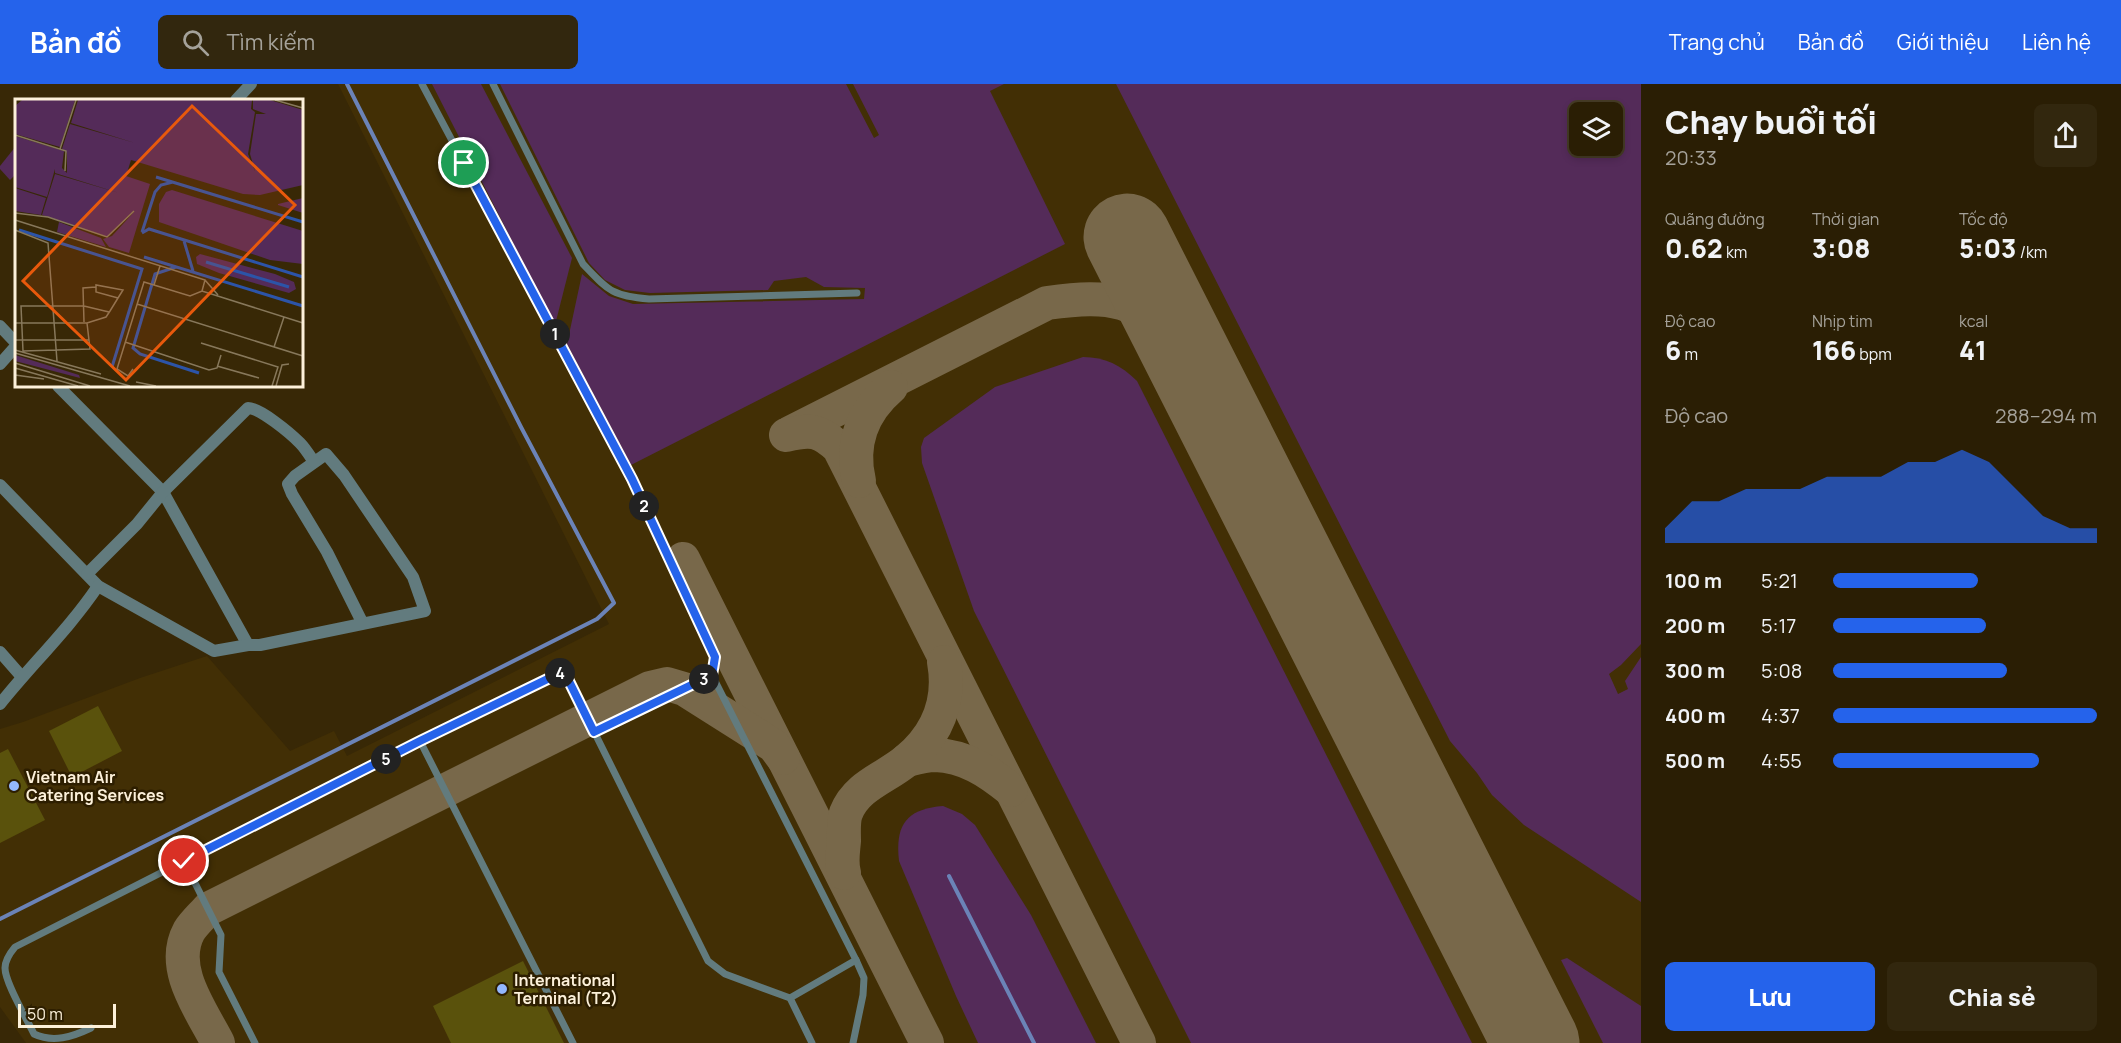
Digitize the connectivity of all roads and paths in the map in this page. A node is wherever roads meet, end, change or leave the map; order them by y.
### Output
1 (251, 84) edge
2 (422, 84) edge
3 (493, 84) edge
4 (237, 99) edge
5 (857, 293) dead end
6 (0, 326) edge
7 (15, 343) edge
8 (15, 345) edge
9 (0, 364) edge
10 (59, 387) edge
11 (314, 462) junction
12 (0, 485) edge
13 (164, 492) junction
14 (87, 574) junction
15 (98, 586) junction
16 (363, 624) junction
17 (248, 645) junction
18 (0, 652) edge
19 (712, 675) junction
20 (22, 676) junction
21 (0, 704) edge
22 (594, 732) junction
23 (420, 741) junction
24 (184, 861) junction
25 (856, 960) junction
26 (790, 998) junction
27 (91, 1028) dead end
28 (255, 1043) edge
29 (573, 1043) edge
30 (812, 1043) edge
31 (854, 1043) edge

1 - 4 street
2 - 19 lane
3 - 5 lane
6 - 7 street
8 - 9 street
10 - 13 street
11 - 13 street
11 - 16 street
11 - 16 street
12 - 14 street
13 - 14 street
13 - 17 street
14 - 15 street
15 - 17 street
15 - 20 street
16 - 17 street
18 - 20 street
19 - 22 lane
19 - 25 lane
20 - 21 street
22 - 23 lane
22 - 26 lane
23 - 24 lane
23 - 29 lane
24 - 27 lane
24 - 28 lane
25 - 26 lane
25 - 31 lane
26 - 30 lane

